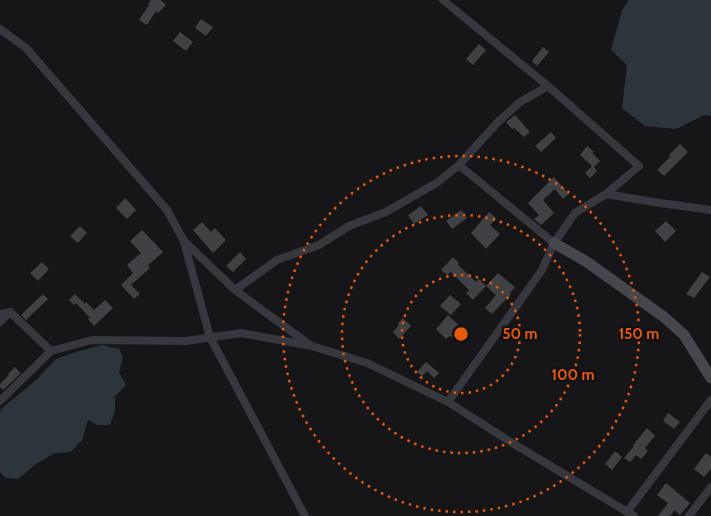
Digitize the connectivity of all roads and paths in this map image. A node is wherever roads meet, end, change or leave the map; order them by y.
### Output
1 (443, 0) edge
2 (0, 29) edge
3 (548, 86) junction
4 (459, 165) junction
5 (606, 194) junction
6 (711, 210) edge
7 (184, 240) junction
8 (554, 243) junction
9 (235, 290) junction
10 (10, 312) junction
11 (0, 314) edge
12 (0, 322) edge
13 (210, 337) junction
14 (312, 346) junction
15 (51, 350) junction
16 (711, 378) edge
17 (711, 400) edge
18 (0, 401) edge
19 (448, 402) junction
20 (711, 487) edge
21 (631, 514) edge
22 (305, 516) edge
23 (689, 516) edge

1 - 3 street
2 - 7 street
3 - 4 street
3 - 5 street
4 - 8 street
4 - 9 street
5 - 6 street
5 - 8 street
7 - 9 street
7 - 13 street
8 - 16 street
8 - 19 street
9 - 14 street
10 - 11 street
10 - 12 street
10 - 15 street
13 - 14 street
13 - 15 street
13 - 22 street
14 - 19 street
15 - 18 street
17 - 21 street
19 - 21 street
20 - 23 street

